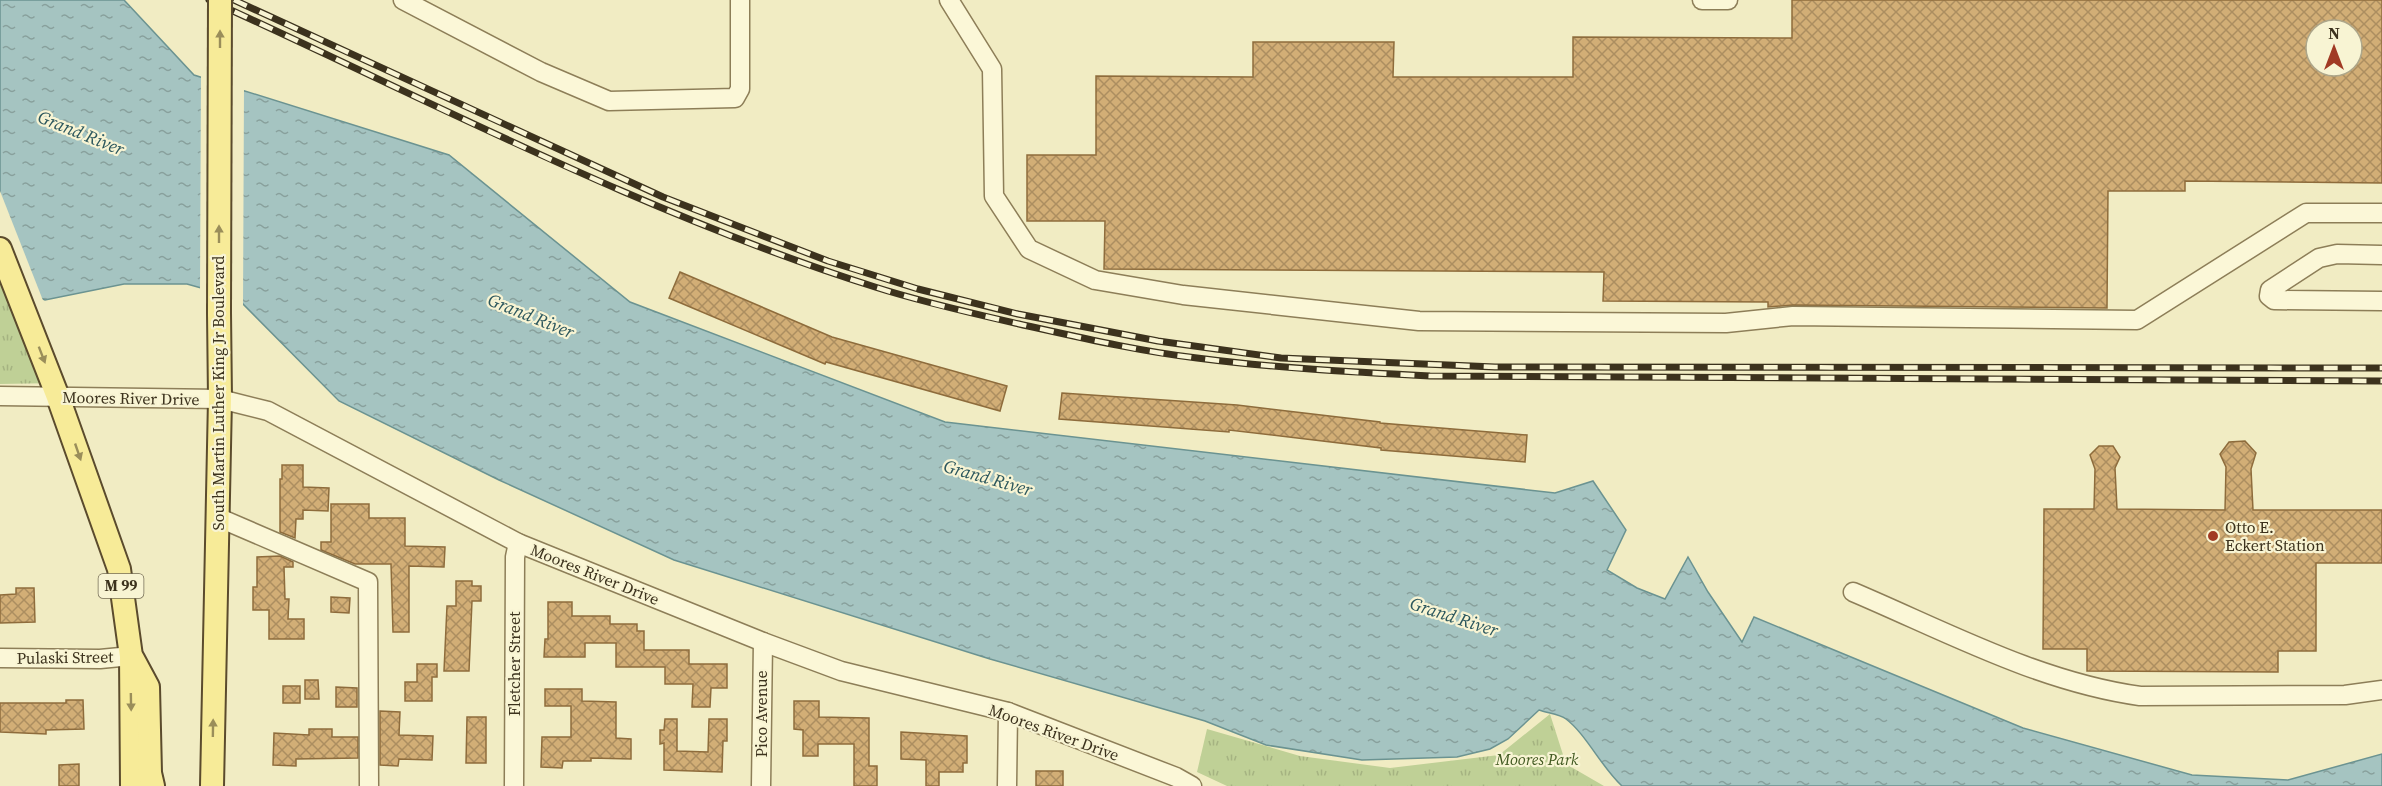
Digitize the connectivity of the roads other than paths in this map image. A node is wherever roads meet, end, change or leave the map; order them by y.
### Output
1 (220, 0) edge
2 (403, 0) edge
3 (740, 0) edge
4 (949, 0) edge
5 (1702, 0) edge
6 (1728, 0) edge
7 (2382, 213) edge
8 (0, 249) edge
9 (2382, 255) edge
10 (2382, 301) edge
11 (0, 396) edge
12 (58, 397) junction
13 (220, 399) junction
14 (217, 517) junction
15 (518, 543) junction
16 (1852, 592) dead end
17 (763, 642) junction
18 (131, 656) junction
19 (0, 658) edge
20 (2382, 690) edge
21 (1008, 712) junction
22 (132, 786) edge
23 (153, 786) edge
24 (212, 786) edge
25 (369, 786) edge
26 (514, 786) edge
27 (761, 786) edge
28 (1007, 786) edge
29 (1192, 786) edge

13 -> 1 main road, South Martin Luther King Jr Boulevard, bridge
2 - 3 street
4 - 7 street
5 - 6 street
8 -> 12 main road, M 99
9 - 10 street
11 - 12 street, Moores River Drive
12 - 13 street, Moores River Drive
12 -> 18 main road, M 99
13 - 14 main road, South Martin Luther King Jr Boulevard
13 - 15 street, Moores River Drive
24 -> 14 main road, South Martin Luther King Jr Boulevard
14 - 25 street
15 - 17 street, Moores River Drive
15 - 26 street, Fletcher Street
16 - 20 street
17 - 21 street, Moores River Drive
17 - 27 street, Pico Avenue
18 - 19 street, Pulaski Street
18 -> 22 main road, M 99
18 - 23 main road
21 - 28 street
21 - 29 street, Moores River Drive

